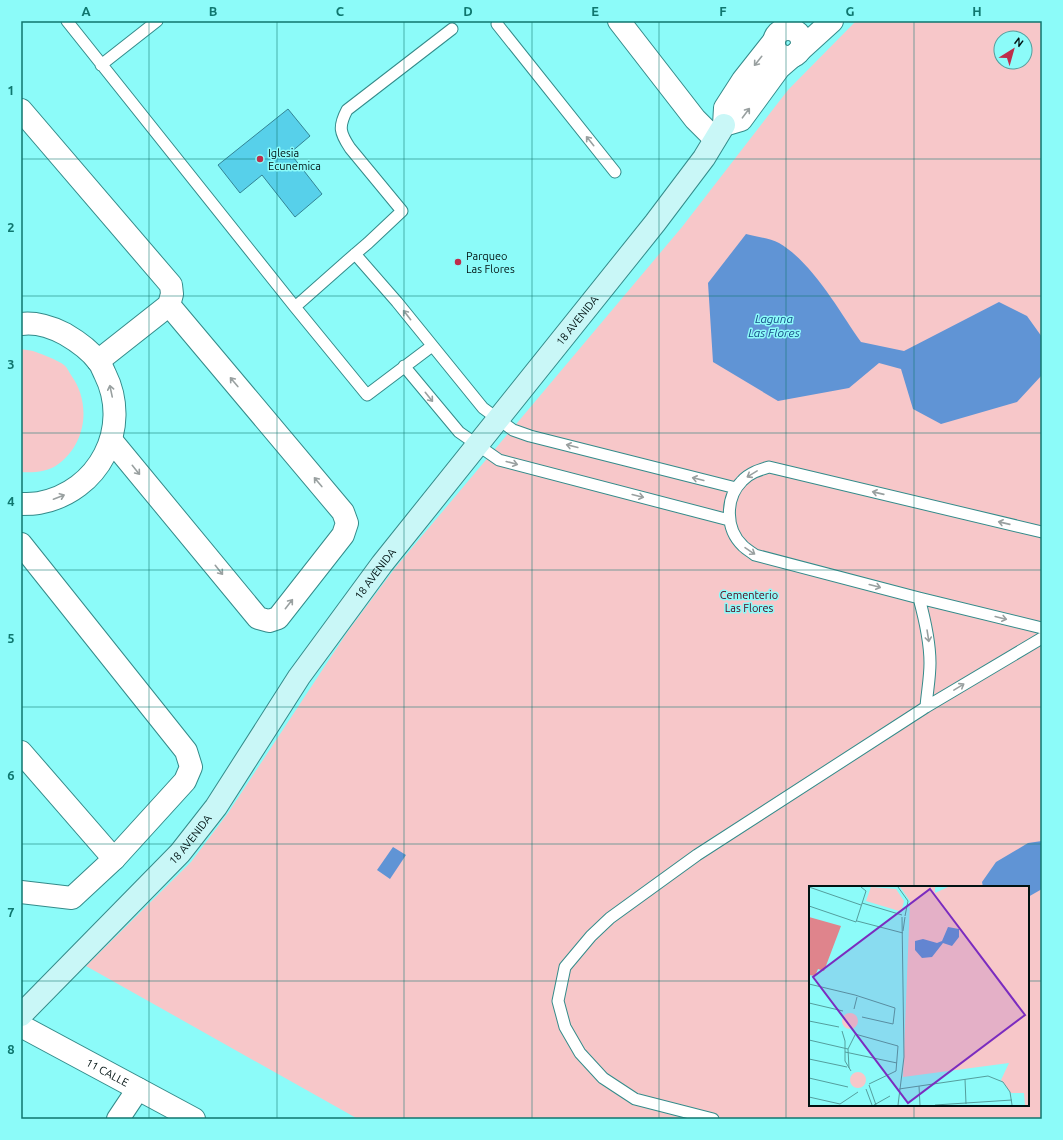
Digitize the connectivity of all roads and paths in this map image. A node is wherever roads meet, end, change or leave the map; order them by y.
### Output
1 (66, 21) edge
2 (157, 21) edge
3 (619, 21) edge
4 (832, 21) edge
5 (497, 24) dead end
6 (785, 28) edge
7 (452, 29) dead end
8 (796, 53) junction
9 (101, 65) junction
10 (21, 110) edge
11 (720, 132) junction
12 (615, 172) dead end
13 (355, 254) junction
14 (169, 305) junction
15 (295, 307) junction
16 (23, 320) edge
17 (432, 346) junction
18 (98, 361) junction
19 (404, 366) junction
20 (499, 419) junction
21 (112, 440) junction
22 (478, 446) junction
23 (736, 488) junction
24 (21, 504) edge
25 (729, 520) junction
26 (1042, 532) edge
27 (21, 544) edge
28 (919, 598) junction
29 (1042, 628) edge
30 (1042, 638) edge
31 (926, 707) junction
32 (21, 752) edge
33 (114, 859) junction
34 (21, 892) edge
35 (21, 1014) edge
36 (21, 1026) edge
37 (138, 1089) junction
38 (118, 1119) edge
39 (194, 1119) edge
40 (713, 1119) edge

1 - 9 lane
2 - 9 lane
3 - 11 street
4 - 8 street
12 -> 5 lane
6 - 8 street
6 -> 11 street, 18 AVENIDA
7 - 13 lane
11 -> 8 street
9 - 15 lane
10 - 14 street
11 - 20 street, 18 AVENIDA
13 - 15 lane
17 -> 13 lane
14 - 18 street
21 -> 14 street
15 - 19 lane
16 - 18 street
17 - 19 lane
17 - 20 lane
21 -> 18 street
19 -> 22 lane
20 - 22 street, 18 AVENIDA
23 -> 20 lane
24 -> 21 street
22 -> 25 lane
22 - 35 street, 18 AVENIDA
23 - 25 lane
26 -> 23 lane
25 -> 28 lane
27 - 33 street
28 -> 29 lane
28 -> 31 lane
31 -> 30 lane
31 - 40 lane
32 - 33 street
33 - 34 street
36 - 37 street, 11 CALLE
37 - 38 street
37 - 39 street, 11 CALLE

